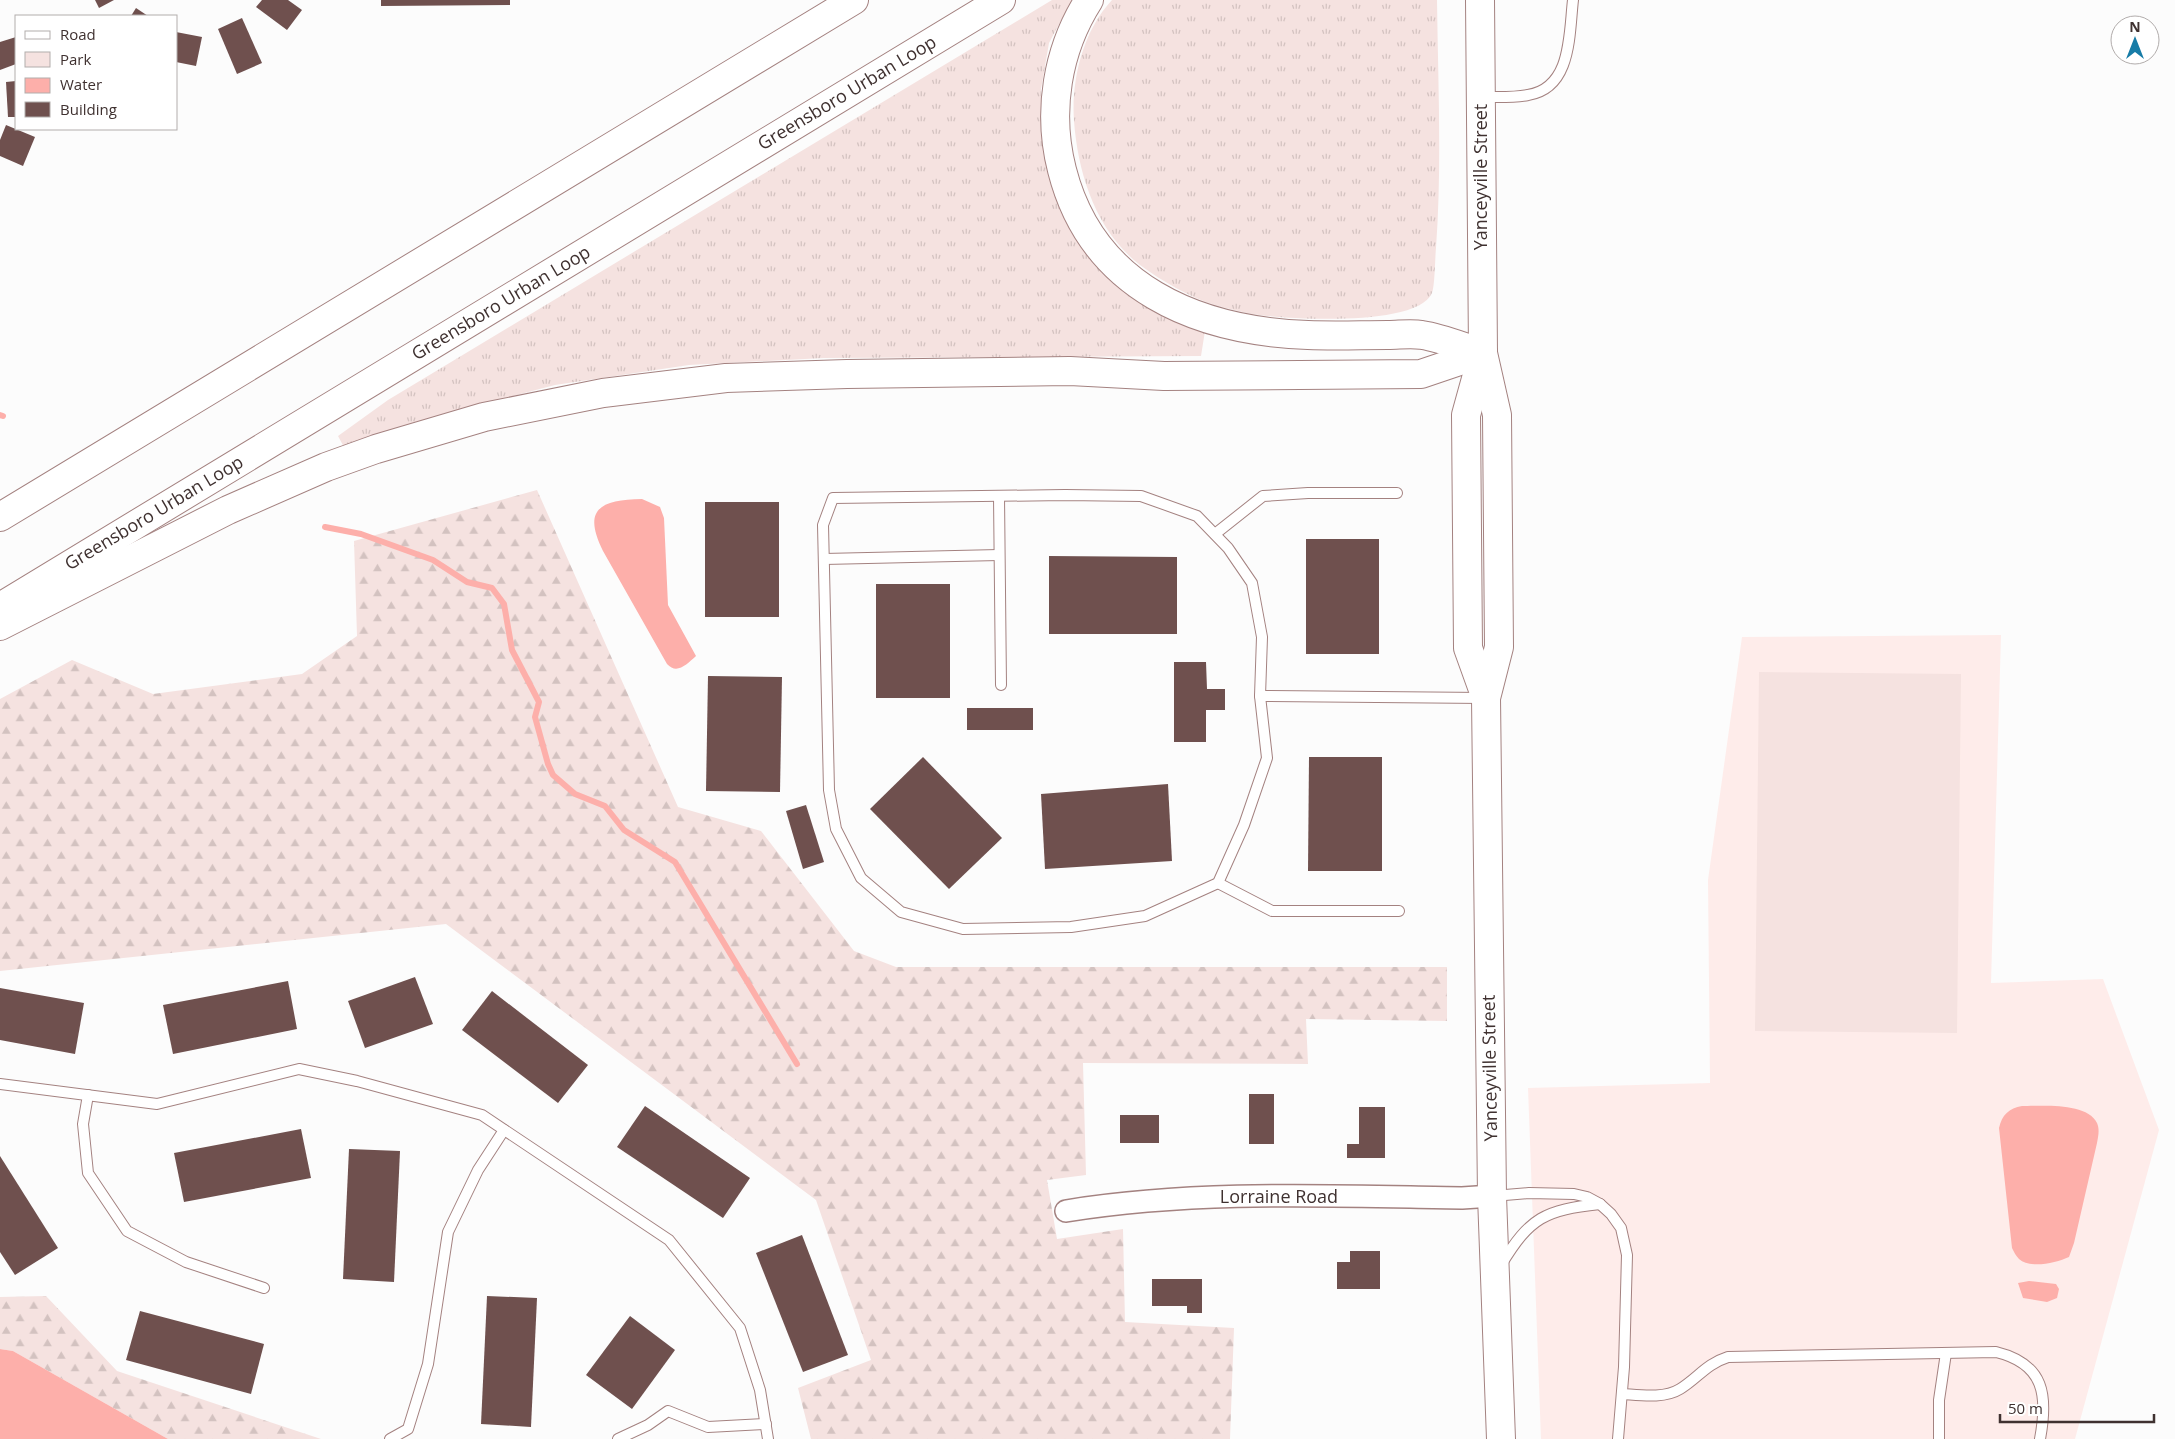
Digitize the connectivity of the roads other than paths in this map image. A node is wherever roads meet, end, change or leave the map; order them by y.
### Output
1 (854, 0) edge
2 (1001, 0) edge
3 (1089, 0) edge
4 (1480, 0) edge
5 (1573, 0) edge
6 (1481, 97) junction
7 (1483, 354) junction
8 (1397, 493) dead end
9 (999, 496) junction
10 (0, 517) edge
11 (1215, 534) junction
12 (1000, 555) junction
13 (824, 559) junction
14 (0, 606) edge
15 (0, 626) edge
16 (1001, 684) dead end
17 (1260, 696) junction
18 (1486, 698) junction
19 (1218, 883) junction
20 (1399, 911) dead end
21 (0, 1084) edge
22 (88, 1094) junction
23 (504, 1130) junction
24 (1492, 1196) junction
25 (1600, 1204) junction
26 (1066, 1211) dead end
27 (1495, 1276) junction
28 (264, 1288) dead end
29 (1946, 1353) junction
30 (1622, 1394) junction
31 (766, 1424) junction
32 (390, 1439) edge
33 (618, 1439) edge
34 (768, 1439) edge
35 (1501, 1439) edge
36 (1618, 1439) edge
37 (1939, 1439) edge
38 (2040, 1439) edge

1 - 10 main road
2 - 14 main road, Greensboro Urban Loop
3 - 7 main road
4 - 6 main road, Yanceyville Street
5 - 6 lane
6 - 7 main road, Yanceyville Street
7 - 15 main road
7 - 18 main road, Yanceyville Street
8 - 11 lane
9 - 11 lane
9 - 12 lane
9 - 13 lane
11 - 17 lane
12 - 13 lane
12 - 16 lane
13 - 19 lane
17 - 18 lane
17 - 19 lane
18 - 24 main road, Yanceyville Street
19 - 20 lane
21 - 22 lane
22 - 23 lane
22 - 28 lane
23 - 31 lane
23 - 32 lane
24 - 25 lane
24 - 26 street, Lorraine Road
24 - 27 main road, Yanceyville Street
25 - 27 lane
25 - 30 lane
27 - 35 main road, Yanceyville Street
29 - 30 lane
29 - 37 lane
29 - 38 lane
30 - 36 lane
31 - 33 lane
31 - 34 lane

